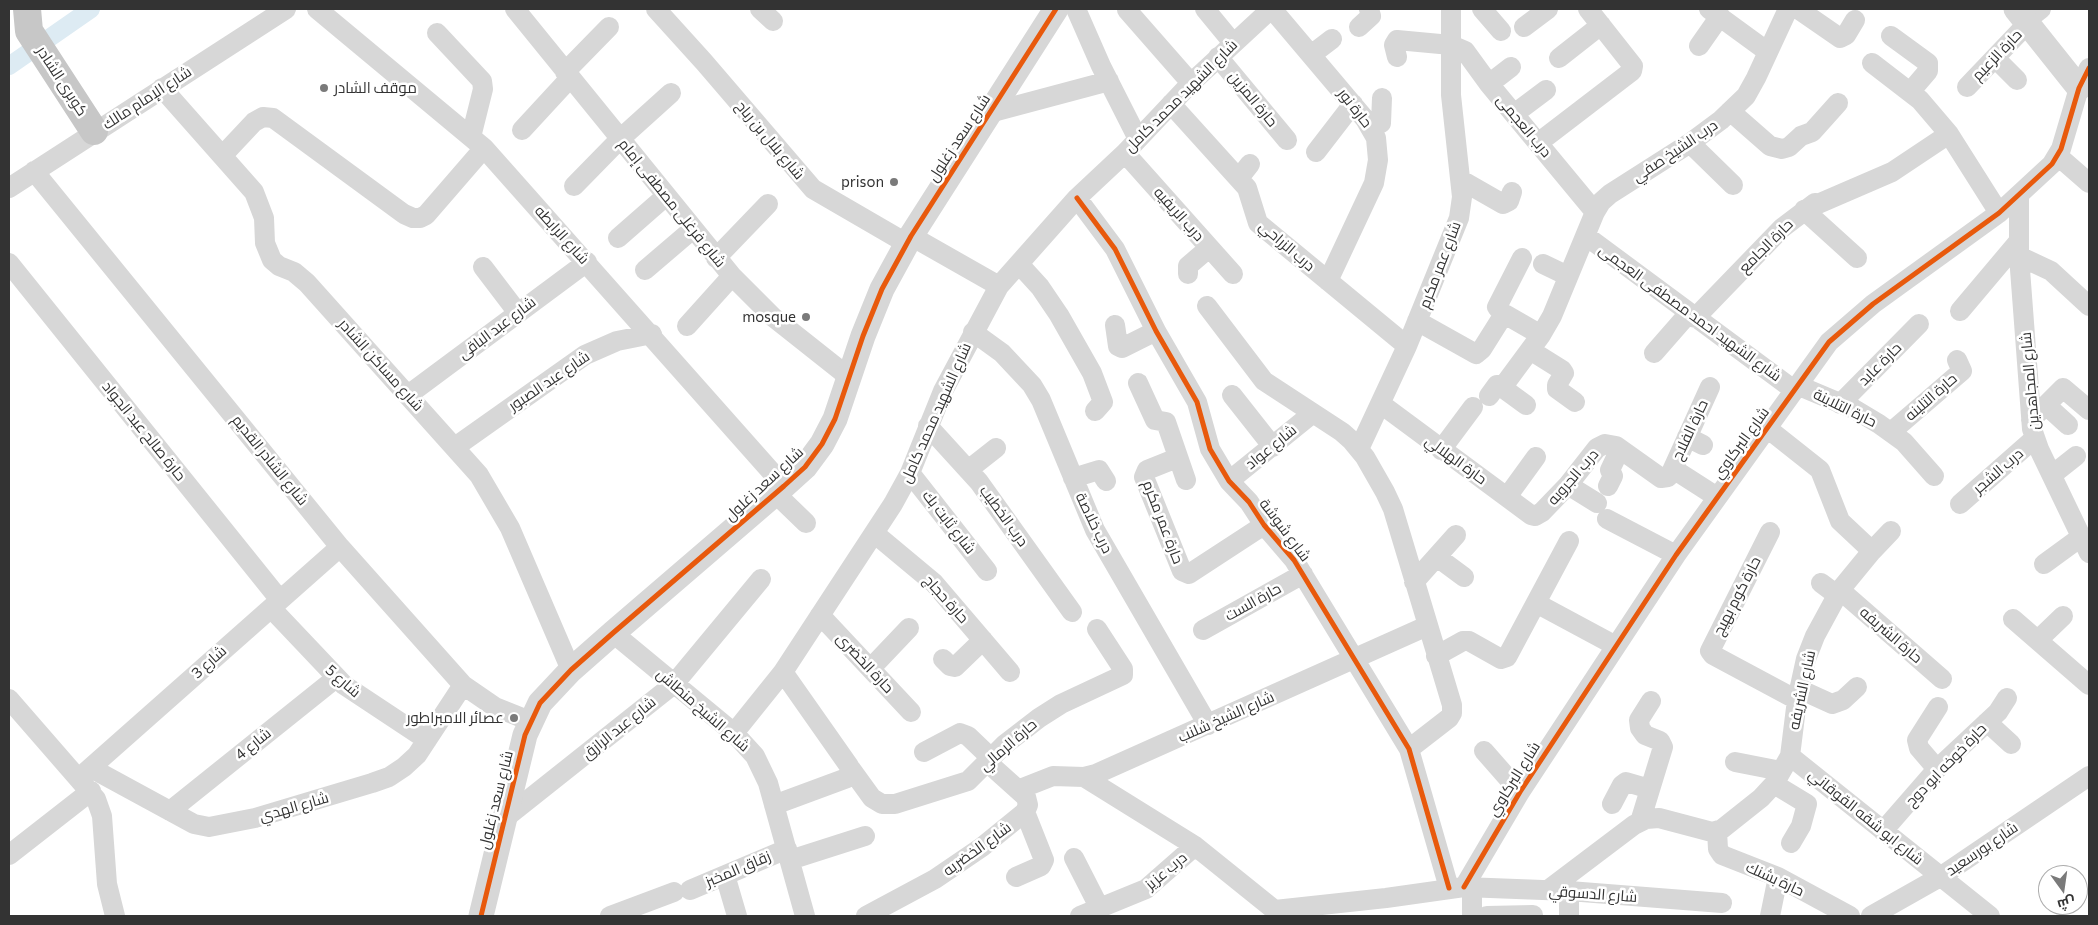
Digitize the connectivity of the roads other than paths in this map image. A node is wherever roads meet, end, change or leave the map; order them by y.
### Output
1 (286, 9) edge
2 (317, 9) edge
3 (515, 9) edge
4 (656, 9) edge
5 (1056, 9) edge
6 (1076, 9) edge
7 (1205, 9) edge
8 (1271, 9) edge
9 (1369, 9) edge
10 (1454, 9) edge
11 (1482, 9) edge
12 (1548, 9) edge
13 (1588, 9) edge
14 (1788, 9) edge
15 (1798, 9) edge
16 (1127, 10) dead end
17 (1714, 13) edge
18 (2028, 15) edge
19 (532, 17) edge
20 (22, 20) edge
21 (1855, 20) dead end
22 (1601, 26) junction
23 (1359, 27) dead end
24 (1524, 27) dead end
25 (609, 28) dead end
26 (1500, 32) dead end
27 (437, 34) dead end
28 (1891, 36) dead end
29 (1332, 39) dead end
30 (1233, 43) junction
31 (1451, 45) junction
32 (1699, 46) dead end
33 (1768, 52) junction
34 (1311, 55) junction
35 (1218, 57) junction
36 (1397, 57) dead end
37 (1559, 58) dead end
38 (1994, 58) junction
39 (1872, 63) dead end
40 (1511, 67) dead end
41 (568, 75) junction
42 (2084, 78) edge
43 (2017, 80) dead end
44 (1109, 81) junction
45 (1190, 83) junction
46 (1489, 84) junction
47 (1967, 87) dead end
48 (162, 88) junction
49 (1546, 90) dead end
50 (1910, 92) junction
51 (671, 93) dead end
52 (1382, 98) dead end
53 (1838, 103) dead end
54 (1171, 104) junction
55 (1353, 104) junction
56 (1730, 111) junction
57 (989, 113) junction
58 (1514, 114) junction
59 (1372, 128) junction
60 (522, 130) dead end
61 (94, 131) junction
62 (1949, 134) junction
63 (620, 139) junction
64 (1287, 140) dead end
65 (478, 142) junction
66 (1538, 143) junction
67 (1690, 143) junction
68 (1131, 146) junction
69 (1316, 152) dead end
70 (223, 155) junction
71 (2058, 156) junction
72 (34, 171) junction
73 (1461, 180) junction
74 (2089, 183) edge
75 (1733, 185) dead end
76 (574, 186) dead end
77 (9, 188) edge
78 (1847, 189) dead end
79 (1512, 192) dead end
80 (666, 196) junction
81 (2019, 197) junction
82 (1077, 198) junction
83 (768, 204) dead end
84 (1804, 210) junction
85 (1595, 212) junction
86 (1999, 213) junction
87 (693, 229) junction
88 (1586, 236) junction
89 (618, 238) dead end
90 (909, 240) junction
91 (1209, 248) junction
92 (2019, 249) junction
93 (716, 258) junction
94 (1522, 258) dead end
95 (1857, 258) dead end
96 (587, 262) junction
97 (9, 263) edge
98 (1019, 264) junction
99 (1543, 264) dead end
100 (483, 267) dead end
101 (645, 270) dead end
102 (1188, 274) dead end
103 (1233, 274) dead end
104 (732, 276) junction
105 (1568, 276) junction
106 (1328, 281) junction
107 (999, 286) junction
108 (1207, 306) dead end
109 (2089, 306) edge
110 (1960, 311) dead end
111 (518, 313) junction
112 (1504, 314) junction
113 (1692, 316) junction
114 (1418, 322) junction
115 (1919, 324) dead end
116 (1115, 325) dead end
117 (687, 326) dead end
118 (1156, 331) junction
119 (973, 332) junction
120 (652, 334) junction
121 (1536, 342) junction
122 (1407, 346) junction
123 (1654, 353) dead end
124 (1956, 360) dead end
125 (1086, 368) dead end
126 (850, 378) junction
127 (1138, 383) dead end
128 (1710, 387) dead end
129 (1795, 387) junction
130 (408, 395) junction
131 (1232, 395) dead end
132 (1488, 397) junction
133 (1575, 402) dead end
134 (1381, 404) junction
135 (1840, 404) junction
136 (1526, 405) dead end
137 (2046, 405) junction
138 (1095, 410) dead end
139 (2089, 410) edge
140 (1313, 413) junction
141 (2068, 425) dead end
142 (928, 426) junction
143 (1767, 428) junction
144 (2033, 429) junction
145 (1891, 432) junction
146 (454, 447) junction
147 (1273, 447) junction
148 (996, 448) dead end
149 (1359, 449) junction
150 (1620, 449) junction
151 (1441, 450) junction
152 (2076, 456) dead end
153 (1536, 457) dead end
154 (1177, 458) junction
155 (968, 470) junction
156 (910, 473) junction
157 (1671, 473) junction
158 (2052, 475) junction
159 (1934, 476) dead end
160 (1073, 478) junction
161 (1186, 480) dead end
162 (1106, 481) dead end
163 (1229, 481) junction
164 (1568, 485) junction
165 (1608, 486) dead end
166 (780, 490) junction
167 (1507, 497) junction
168 (1718, 497) junction
169 (1960, 504) dead end
170 (1531, 515) joint
171 (806, 523) dead end
172 (1264, 525) junction
173 (1891, 531) dead end
174 (1770, 532) dead end
175 (874, 533) junction
176 (1456, 535) dead end
177 (1569, 540) dead end
178 (340, 546) junction
179 (2087, 546) edge
180 (1872, 550) junction
181 (2051, 552) dead end
182 (1676, 555) junction
183 (1437, 557) junction
184 (987, 572) dead end
185 (1303, 574) junction
186 (1464, 577) dead end
187 (761, 579) dead end
188 (1414, 582) junction
189 (1821, 583) dead end
190 (1839, 593) junction
191 (1536, 603) junction
192 (276, 604) junction
193 (1072, 612) dead end
194 (820, 615) junction
195 (2063, 616) dead end
196 (2013, 619) dead end
197 (1428, 626) junction
198 (909, 628) dead end
199 (1097, 629) dead end
200 (1203, 630) dead end
201 (612, 633) junction
202 (983, 640) junction
203 (2038, 640) junction
204 (1616, 646) junction
205 (1436, 656) junction
206 (943, 659) dead end
207 (1355, 659) junction
208 (871, 668) junction
209 (571, 670) junction
210 (783, 672) junction
211 (1010, 672) dead end
212 (336, 678) junction
213 (1942, 679) dead end
214 (674, 684) junction
215 (463, 685) junction
216 (2089, 685) edge
217 (1857, 687) dead end
218 (1798, 694) junction
219 (2007, 698) dead end
220 (9, 700) edge
221 (1651, 701) dead end
222 (1938, 708) dead end
223 (911, 712) dead end
224 (530, 721) junction
225 (1987, 722) junction
226 (1208, 725) junction
227 (734, 734) junction
228 (427, 740) junction
229 (2011, 744) dead end
230 (1410, 749) junction
231 (1484, 751) dead end
232 (924, 752) dead end
233 (989, 760) junction
234 (1735, 762) dead end
235 (851, 769) junction
236 (1937, 769) junction
237 (1782, 770) junction
238 (1084, 777) junction
239 (87, 779) junction
240 (2088, 779) edge
241 (1020, 789) junction
242 (1650, 789) junction
243 (1520, 792) junction
244 (1612, 804) dead end
245 (774, 805) junction
246 (170, 811) junction
247 (1025, 812) junction
248 (504, 819) junction
249 (1640, 822) junction
250 (1717, 831) junction
251 (1883, 831) junction
252 (865, 836) dead end
253 (1791, 844) dead end
254 (1195, 846) junction
255 (788, 854) junction
256 (9, 855) edge
257 (1074, 858) dead end
258 (725, 875) junction
259 (1940, 876) junction
260 (1016, 877) dead end
261 (1778, 877) junction
262 (1462, 887) junction
263 (1538, 890) junction
264 (1569, 892) junction
265 (1722, 903) dead end
266 (1099, 907) junction
267 (1278, 913) edge
268 (1533, 915) edge
269 (115, 916) edge
270 (481, 916) edge
271 (610, 916) edge
272 (737, 916) edge
273 (805, 916) edge
274 (866, 916) edge
275 (1080, 916) edge
276 (1472, 916) edge
277 (1487, 916) edge
278 (1569, 916) edge
279 (1770, 916) edge
280 (1850, 916) edge
281 (1871, 916) edge
282 (1990, 916) edge

1 - 48 street, شارع الإمام مالك
2 - 65 street, شارع الرابطه
3 - 19 street, شارع فرغلى مصطفى إمام
4 - 90 street, شارع بلال بن رباح
5 - 57 street, شارع سعد زغلول
6 - 44 street, درب الريفيه
7 - 30 street
8 - 30 street, شارع الشهيد محمد كامل
8 - 34 street, حارة نور
9 - 23 street
10 - 31 street, شارع عمر مكرم
11 - 26 street
12 - 24 street
13 - 22 street
14 - 33 street, درب الشيخ صفي
15 - 21 street
16 - 45 street
17 - 32 street
17 - 33 street
18 - 38 street, حارة الزعيم
18 - 42 street
19 - 41 street, شارع فرغلى مصطفى إمام
20 - 61 highway, كوبرى الشادر
22 - 37 street
22 - 66 street
25 - 41 street
27 - 65 street
28 - 50 street
29 - 34 street
30 - 35 street, شارع الشهيد محمد كامل
31 - 36 street
31 - 46 street, درب العجمى
31 - 73 street, شارع عمر مكرم
33 - 56 street, درب الشيخ صفي
34 - 55 street, حارة نور
35 - 45 street, شارع الشهيد محمد كامل
35 - 64 street, حارة المزين
38 - 43 street
38 - 47 street, حارة الزعيم
39 - 50 street
40 - 46 street
41 - 60 street
41 - 63 street, شارع فرغلى مصطفى إمام
42 - 71 street, شارع البركاوي
44 - 57 street
44 - 68 street, درب الريفيه
45 - 54 street, شارع الشهيد محمد كامل
46 - 58 street, درب العجمى
48 - 61 street, شارع الإمام مالك
48 - 70 street, شارع مساكن الشادر
49 - 58 street
50 - 62 street
51 - 63 street
52 - 59 street
53 - 56 street
54 - 68 street, شارع الشهيد محمد كامل
54 - 106 street, درب الزراحي
55 - 59 street, حارة نور
55 - 69 street
56 - 67 street, درب الشيخ صفي
57 - 90 street, شارع سعد زغلول
58 - 66 street, درب العجمى
59 - 106 street, حارة نور
61 - 72 street, شارع الإمام مالك
62 - 84 street
62 - 86 street
63 - 76 street
63 - 80 street, شارع فرغلى مصطفى إمام
65 - 70 street
65 - 96 street, شارع الرابطه
66 - 85 street, درب العجمى
67 - 75 street
67 - 85 street, درب الشيخ صفي
68 - 82 street, شارع الشهيد محمد كامل
68 - 91 street, درب الريفيه
70 - 130 street, شارع مساكن الشادر
71 - 74 street
71 - 81 street, شارع البركاوي
72 - 77 street, شارع الإمام مالك
72 - 178 street, شارع الشادر القديم
73 - 79 street
73 - 114 street, شارع عمر مكرم
78 - 84 street, حارة الجامع
80 - 87 street, شارع فرغلى مصطفى إمام
80 - 89 street
81 - 86 street, شارع البركاوي
81 - 92 street, شارع المجاهدين
82 - 98 street, شارع الشهيد محمد كامل
82 - 118 street, شارع شوشة
83 - 93 street
84 - 95 street
84 - 113 street, حارة الجامع
85 - 88 street, درب الشيخ صفي
86 - 129 street, شارع البركاوي
87 - 93 street, شارع فرغلى مصطفى إمام
87 - 101 street
88 - 105 street, درب الشيخ صفي
88 - 113 street, شارع الشهيد احمد مصطفى العجمى
90 - 107 street, شارع بلال بن رباح
90 - 126 street, شارع سعد زغلول
91 - 102 street
91 - 103 street, درب الريفيه
92 - 109 street
92 - 110 street
92 - 144 street, شارع المجاهدين
93 - 104 street, شارع فرغلى مصطفى إمام
94 - 112 street
96 - 111 street, شارع عبد الباقى
96 - 120 street, شارع الرابطه
97 - 192 street, حارة صالح عبد الجواد
98 - 107 street, شارع الشهيد محمد كامل
98 - 125 street
98 - 138 street
99 - 105 street
100 - 111 street
104 - 117 street
104 - 126 street, شارع فرغلى مصطفى إمام
105 - 121 street, درب الشيخ صفي
106 - 122 street, درب الزراحي
107 - 119 street, شارع الشهيد محمد كامل
108 - 140 street
111 - 130 street, شارع عبد الباقى
112 - 114 street
112 - 121 street
113 - 123 street, حارة الجامع
113 - 129 street, شارع الشهيد احمد مصطفى العجمى
114 - 122 street, شارع عمر مكرم
115 - 135 street, حارة عايد
116 - 118 street
118 - 163 street, شارع شوشة
119 - 142 street, شارع الشهيد محمد كامل
119 - 160 street, درب خلاصة
120 - 146 street, شارع عبد الصبور
120 - 166 street, شارع الرابطه
121 - 132 street, درب الشيخ صفي
121 - 133 street
122 - 134 street, شارع عمر مكرم
124 - 145 street, حارة التلينه
126 - 166 street, شارع سعد زغلول
127 - 154 street
128 - 157 street, حارة الفلاح
129 - 135 street, حارة التلاينة
129 - 143 street, شارع البركاوي
130 - 146 street, شارع مساكن الشادر
131 - 147 street
132 - 136 street
132 - 151 street, درب الشيخ صفي
134 - 149 street, شارع عمر مكرم
134 - 151 street, حارة الهلالي
135 - 145 street, حارة التلاينة
137 - 139 street, درب الشجر
137 - 141 street
137 - 144 street, درب الشجر
140 - 147 street, شارع عواد
140 - 149 street
142 - 155 street, درب الخطيب
142 - 156 street, شارع الشهيد محمد كامل
143 - 168 street, شارع البركاوي
143 - 180 street
144 - 158 street, شارع المجاهدين
144 - 169 street, درب الشجر
145 - 159 street, حارة التلاينة
146 - 209 street, شارع مساكن الشادر
147 - 163 street, شارع عواد
148 - 155 street
149 - 188 street
150 - 157 street, درب الجروبه
150 - 164 street, درب الجروبه
150 - 165 street
151 - 167 street, حارة الهلالي
152 - 158 street
153 - 167 street
154 - 161 street
154 - 172 street, حارة عمر مكرم
155 - 193 street, درب الخطيب
156 - 175 street, شارع الشهيد محمد كامل
156 - 184 street, شارع ثابت بك
157 - 168 street, درب الجروبه
158 - 179 street, شارع المجاهدين
160 - 162 street
160 - 226 street, درب خلاصة
163 - 172 street, شارع شوشة
164 - 170 street, درب الجروبه
164 - 182 street
166 - 171 street, شارع الرابطه
166 - 201 street, شارع سعد زغلول
167 - 170 street, حارة الهلالي
168 - 182 street, شارع البركاوي
172 - 185 street, شارع شوشة
173 - 180 street, شارع الشريفه
174 - 218 street, حارة كوم بهيج
175 - 194 street, شارع الشهيد محمد كامل
175 - 202 street, حارة حجاج
176 - 183 street
177 - 191 street
178 - 192 street, شارع 3
178 - 215 street, شارع الشادر القديم
179 - 181 street
180 - 190 street, شارع الشريفه
182 - 204 street, شارع البركاوي
183 - 186 street
183 - 188 street
185 - 200 street, حارة الست
185 - 207 street, شارع شوشة
187 - 214 street, شارع عبد الرازق
188 - 197 street
189 - 190 street, حارة الشريفه
190 - 213 street, حارة الشريفه
190 - 218 street, شارع الشريفه
191 - 204 street
191 - 205 street
192 - 212 street, شارع 5
192 - 239 street, شارع 3
194 - 208 street, حارة الخضرى
194 - 210 street, شارع الشهيد محمد كامل
195 - 203 street
196 - 203 street
197 - 205 street
197 - 207 street, شارع الشيخ شلنب
198 - 208 street
199 - 233 street, حارة الرمالي
201 - 209 street, شارع سعد زغلول
201 - 214 street, شارع الشيخ منطاش
202 - 206 street
202 - 211 street, حارة حجاج
203 - 216 street
204 - 243 street, شارع البركاوي
205 - 230 street
207 - 226 street, شارع الشيخ شلنب
207 - 230 street, شارع شوشة
208 - 223 street, حارة الخضرى
209 - 224 street, شارع سعد زغلول
210 - 227 street, شارع الشهيد محمد كامل
210 - 235 street
212 - 228 street, شارع 5
212 - 246 street, شارع 4
214 - 227 street, شارع الشيخ منطاش
214 - 248 street, شارع عبد الرازق
215 - 224 street, شارع الشادر القديم
215 - 228 street, شارع الهدي
217 - 218 street
218 - 237 street, شارع الشريفه
219 - 225 street, حارة خوخه ابو دوح
220 - 239 street
221 - 242 street
222 - 236 street
224 - 248 street, شارع سعد زغلول
225 - 229 street
225 - 236 street, حارة خوخه ابو دوح
226 - 238 street, شارع الشيخ شلنب
227 - 245 street, شارع الشيخ منطاش
228 - 246 street, شارع الهدي
230 - 262 street, شارع شوشة
231 - 243 street
232 - 233 street
233 - 235 street, حارة الرمالي
233 - 241 street
234 - 237 street
235 - 245 street
236 - 251 street, حارة خوخه ابو دوح
237 - 250 street
237 - 251 street, شارع ابو شقه القوقاني
237 - 253 street
238 - 241 street, شارع الشيخ شلنب
238 - 254 street
239 - 246 street, شارع الهدي
239 - 256 street, شارع 3
239 - 269 street
240 - 259 street, شارع بورسعيد
241 - 247 street, شارع الخضريه
242 - 244 street
242 - 249 street
243 - 262 street, شارع البركاوي
245 - 255 street, شارع الشيخ منطاش
247 - 260 street
247 - 274 street, شارع الخضريه
248 - 270 street, شارع سعد زغلول
249 - 250 street
249 - 263 street
250 - 261 street, حارة بشنك
251 - 259 street, شارع ابو شقه القوقاني
252 - 255 street, زقاق المخبز
254 - 266 street, درب عزيز
254 - 267 street
255 - 258 street, زقاق المخبز
255 - 273 street, شارع الشيخ منطاش
257 - 266 street
258 - 271 street, زقاق المخبز
258 - 272 street
259 - 281 street, شارع بورسعيد
259 - 282 street, شارع ابو شقه القوقاني
261 - 279 street
261 - 280 street, حارة بشنك
262 - 263 street, شارع الدسوقي
262 - 267 street, شارع الدسوقي
262 - 276 street
263 - 264 street, شارع الدسوقي
263 - 268 street
264 - 265 street, شارع الدسوقي
264 - 278 street
266 - 275 street, درب عزيز
268 - 277 street

